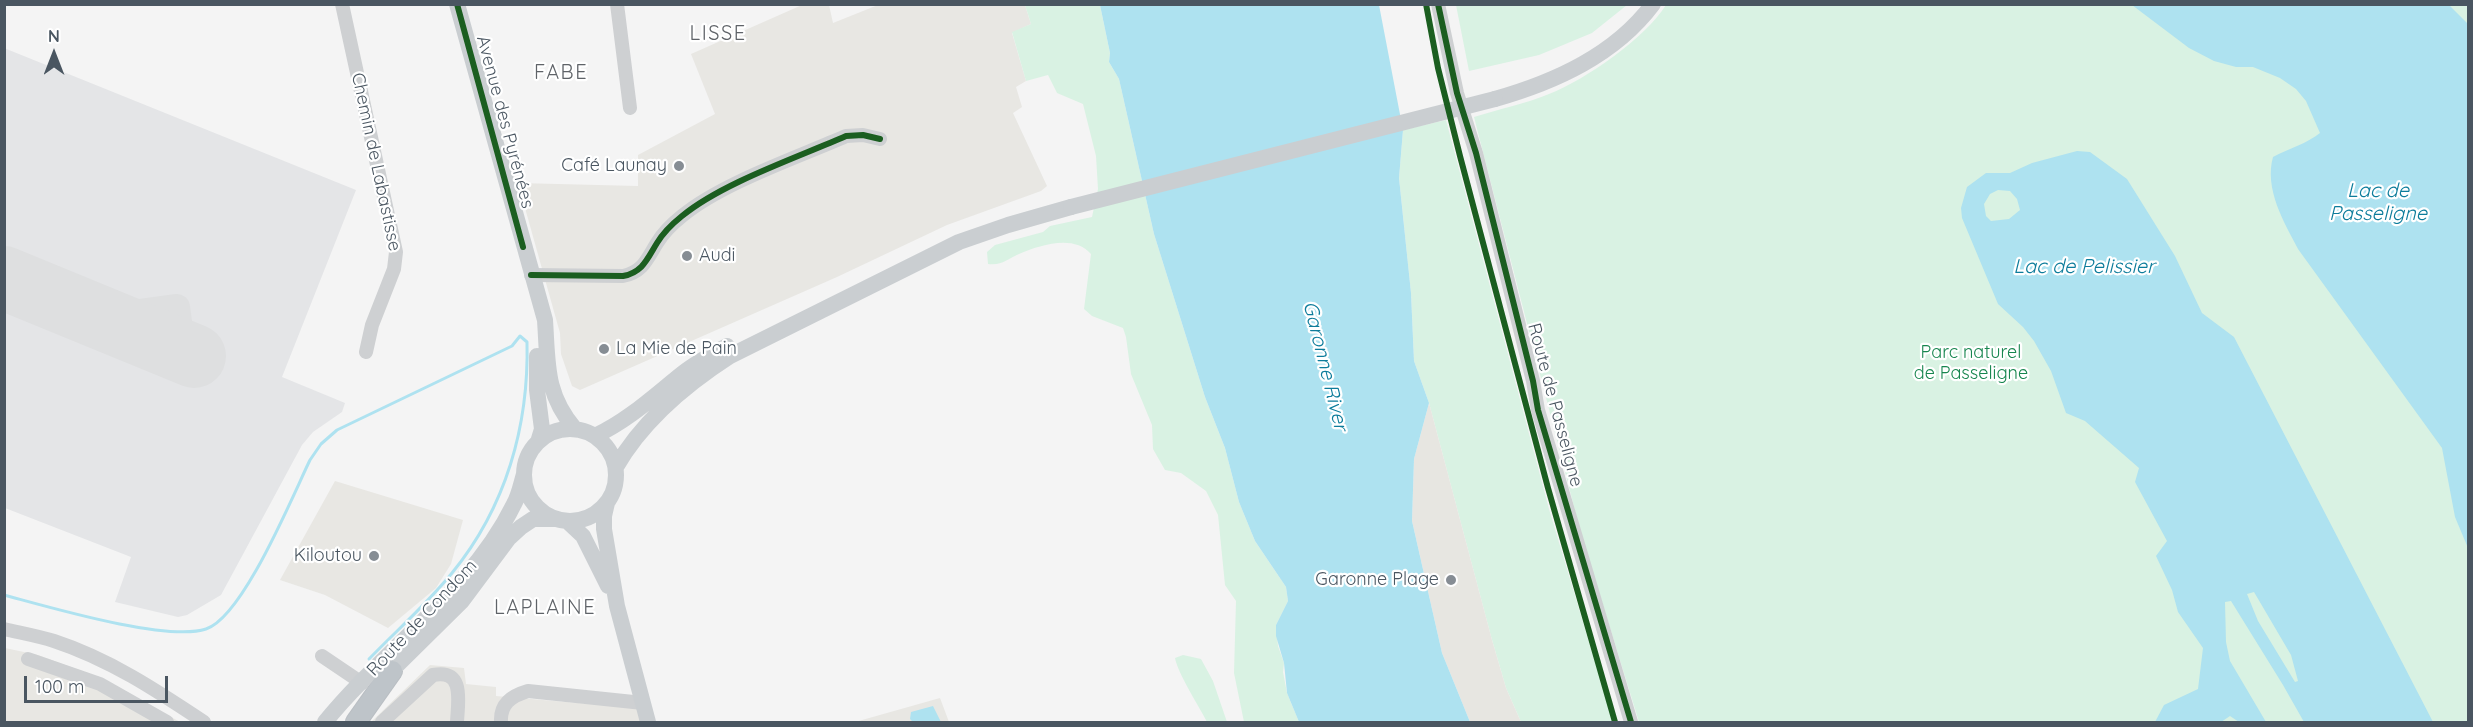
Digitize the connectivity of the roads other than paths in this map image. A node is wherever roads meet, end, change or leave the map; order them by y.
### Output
1 (342, 4) edge
2 (457, 4) edge
3 (617, 4) edge
4 (1438, 4) edge
5 (1647, 4) edge
6 (1653, 4) edge
7 (1494, 96) junction
8 (630, 108) dead end
9 (880, 139) dead end
10 (1070, 204) junction
11 (532, 279) junction
12 (366, 352) dead end
13 (575, 429) junction
14 (595, 436) junction
15 (538, 442) junction
16 (616, 467) junction
17 (524, 474) junction
18 (607, 503) junction
19 (562, 520) junction
20 (617, 606) junction
21 (4, 630) edge
22 (322, 656) dead end
23 (28, 659) dead end
24 (392, 671) junction
25 (362, 683) junction
26 (177, 704) junction
27 (643, 704) junction
28 (167, 723) edge
29 (196, 723) edge
30 (204, 723) edge
31 (325, 723) edge
32 (338, 723) edge
33 (356, 723) edge
34 (382, 723) edge
35 (457, 723) edge
36 (501, 723) edge
37 (648, 723) edge
38 (1631, 723) edge

1 - 12 street, Chemin de Labastisse
2 - 11 main road, Avenue des Pyrénées
3 - 8 street
4 - 38 street, Route de Passeligne
5 - 7 main road
6 - 7 main road
7 - 10 main road, bridge
9 - 11 street
10 - 14 main road
10 - 16 main road
11 - 13 main road, Avenue des Pyrénées
11 - 15 main road, Avenue des Pyrénées
13 - 14 main road
13 - 15 main road
14 - 16 main road
15 - 17 main road
16 - 18 main road
17 - 19 main road
17 - 25 main road, Route de Condom
18 - 19 main road
18 - 20 main road
19 - 20 main road
19 - 24 main road, Route de Condom
20 - 27 main road
21 - 26 street
22 - 25 street
23 - 28 street
24 - 32 main road, Route de Condom
24 - 33 highway
25 - 31 main road, Route de Condom
26 - 29 street
26 - 30 street
27 - 36 street
27 - 37 main road
34 - 35 street

